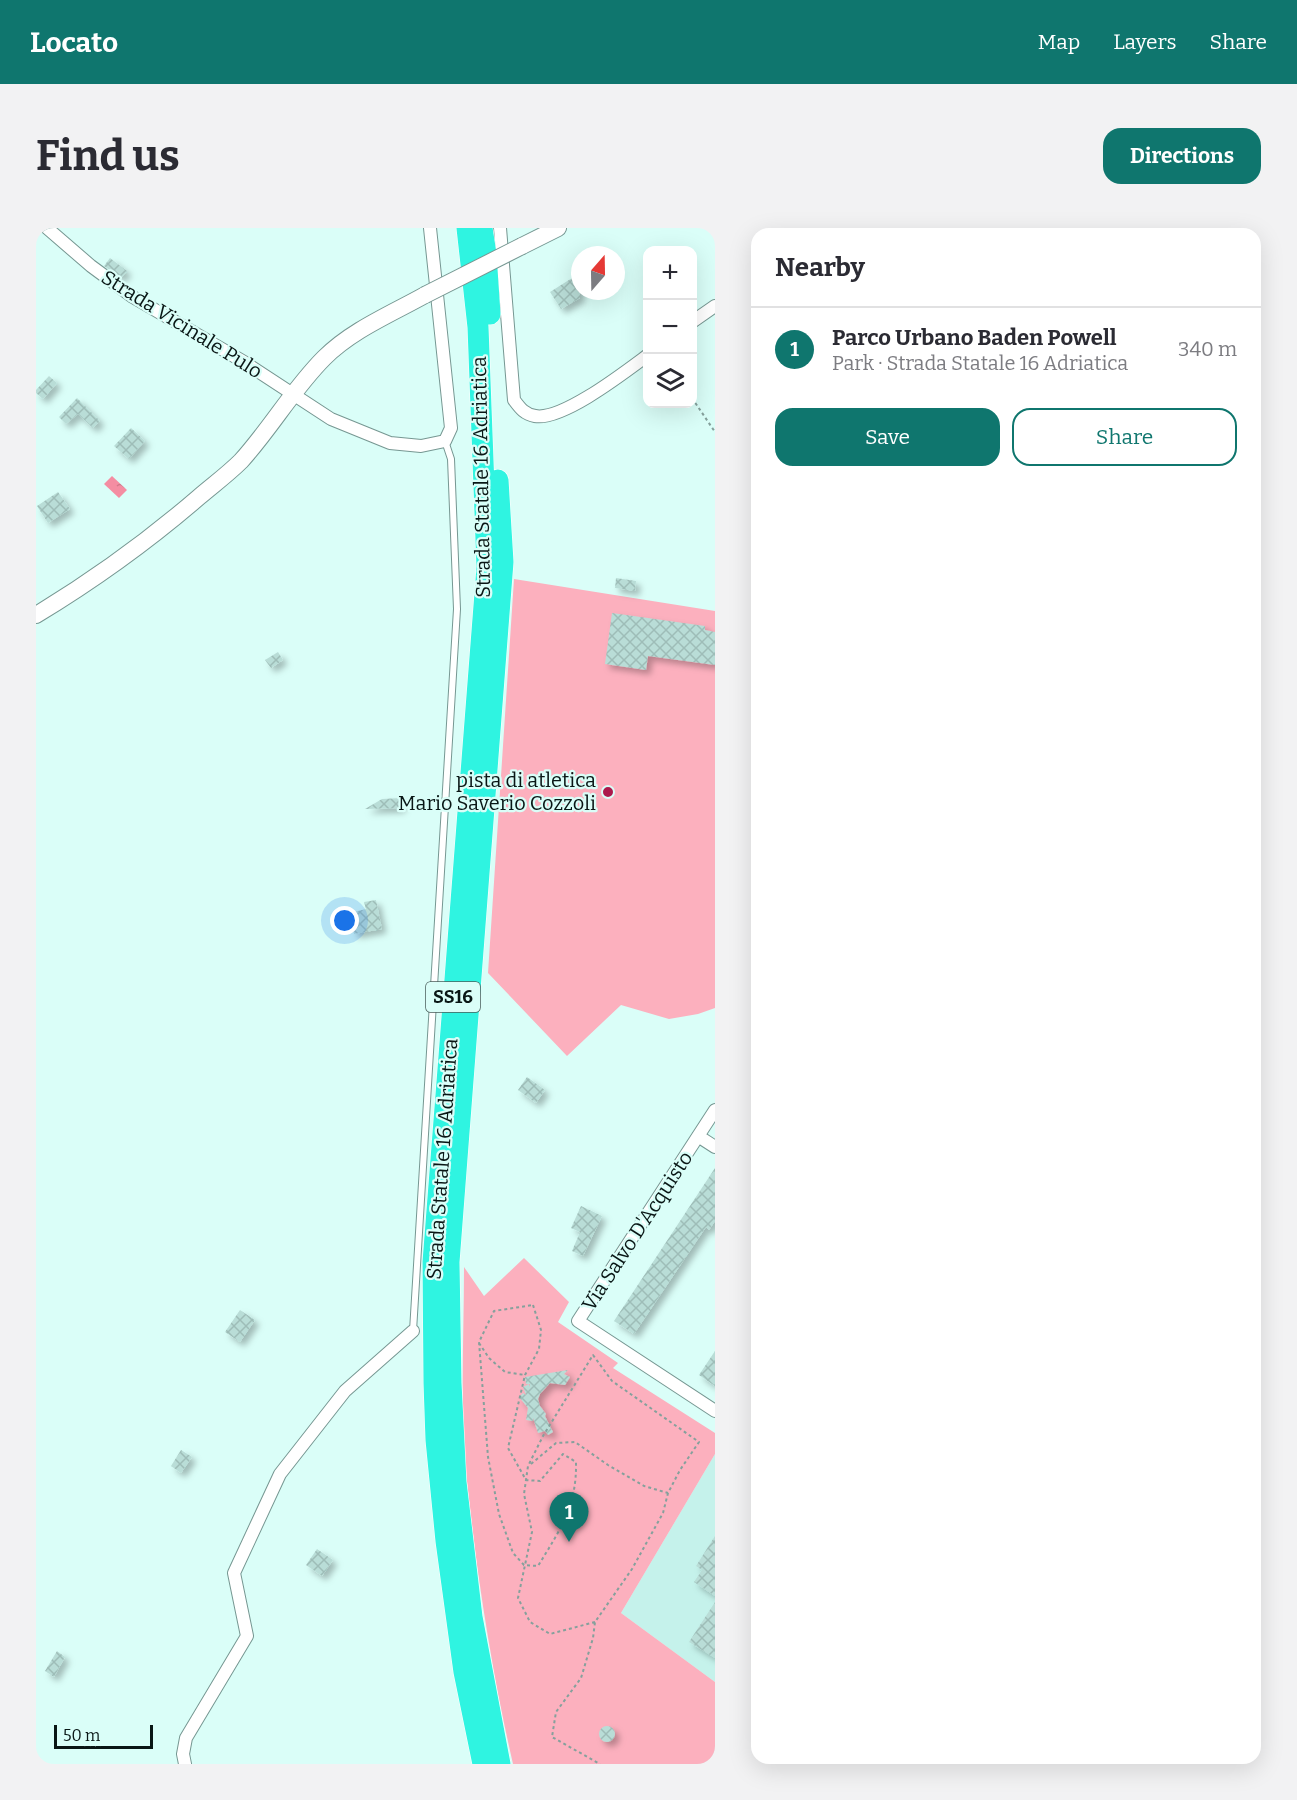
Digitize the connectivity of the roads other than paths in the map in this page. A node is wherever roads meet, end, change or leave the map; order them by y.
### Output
1 (47, 228) edge
2 (430, 228) edge
3 (467, 228) edge
4 (482, 228) edge
5 (500, 228) edge
6 (558, 228) edge
7 (715, 306) edge
8 (697, 319) edge
9 (643, 359) edge
10 (292, 394) junction
11 (445, 441) junction
12 (36, 615) edge
13 (715, 1110) edge
14 (698, 1136) junction
15 (715, 1147) edge
16 (413, 1331) joint
17 (715, 1411) edge
18 (185, 1764) edge
19 (483, 1764) edge
20 (500, 1764) edge

1 - 10 street, Strada Vicinale Pulo
2 - 11 street
3 - 19 highway, Strada Statale 16 Adriatica / SS16
4 - 20 highway, Strada Statale 16 Adriatica / SS16
5 - 9 street
6 - 10 main road, bridge
7 - 8 street
10 - 11 street, Strada Vicinale Pulo
10 - 12 main road
11 - 16 lane
13 - 14 street, Via Salvo D'Acquisto
14 - 15 street
14 - 17 street, Via Salvo D'Acquisto
16 - 18 street

